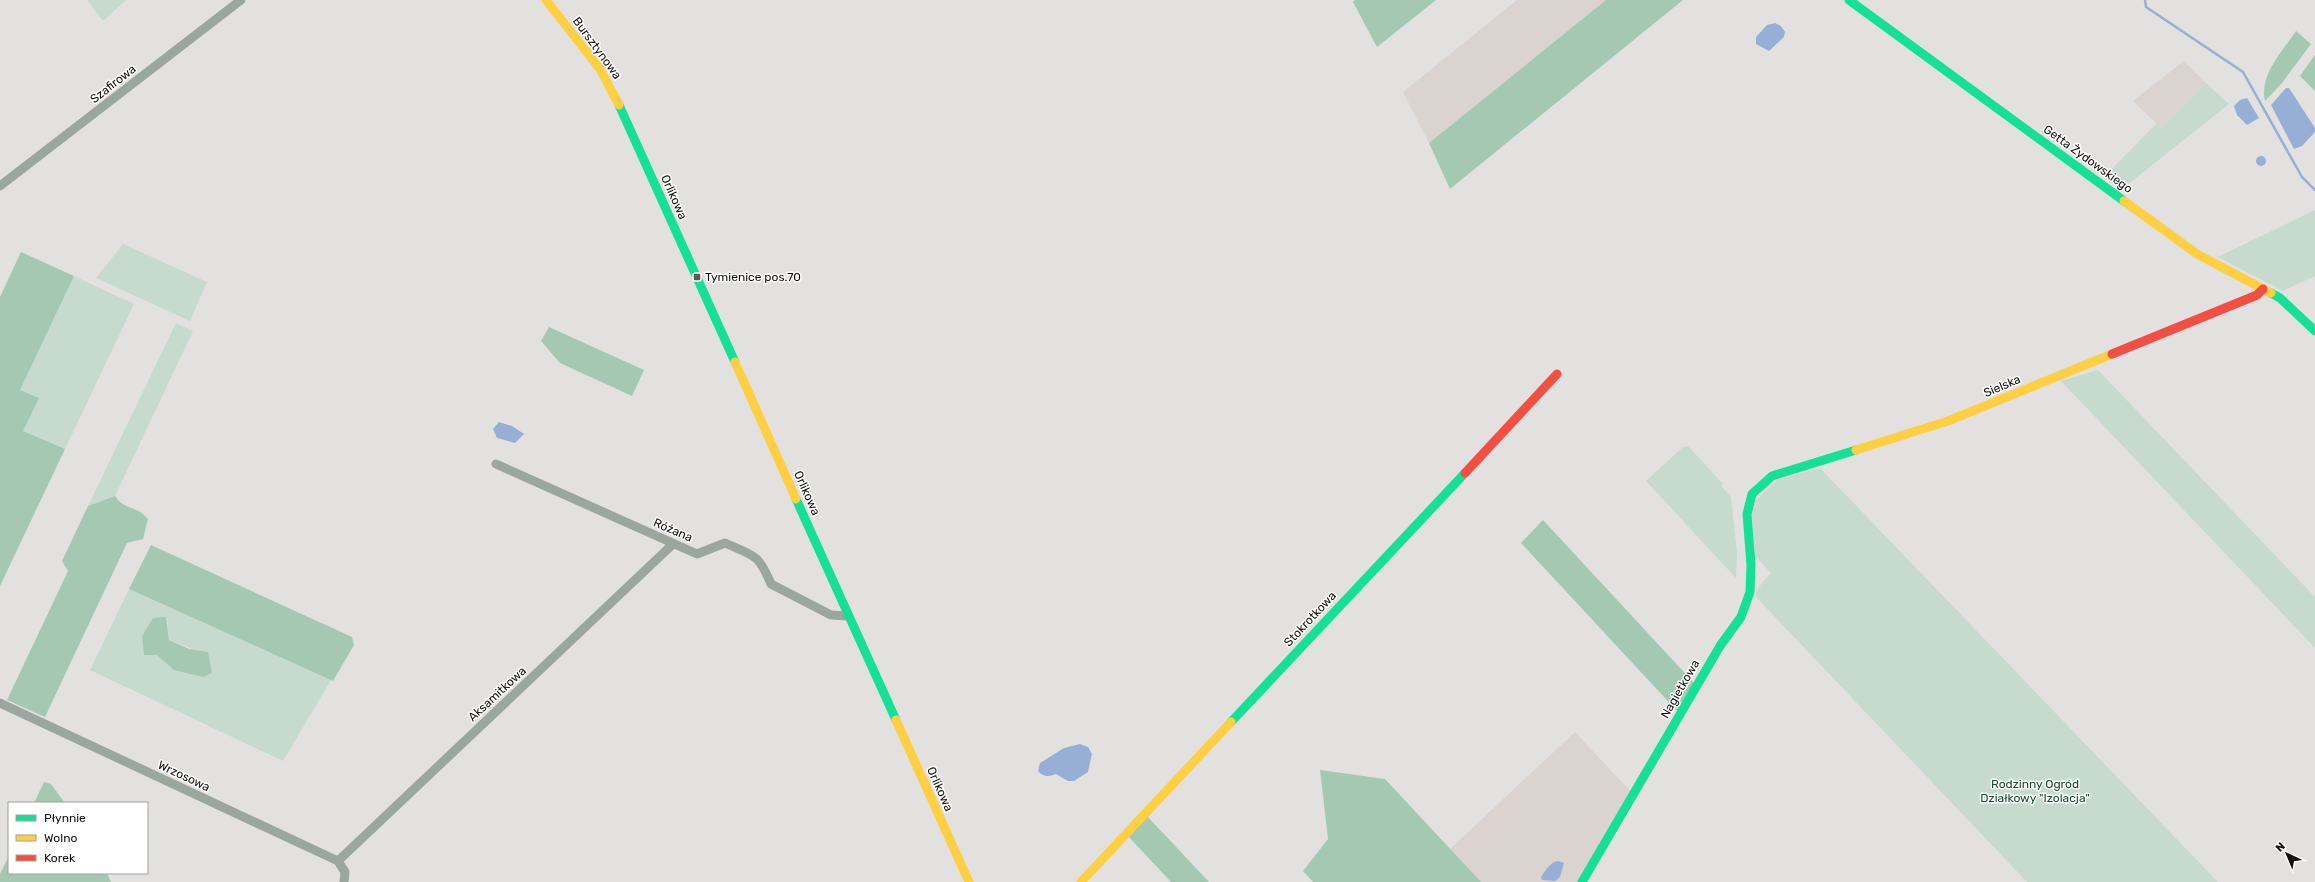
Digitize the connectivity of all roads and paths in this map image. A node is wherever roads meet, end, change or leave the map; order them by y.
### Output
1 (241, 0) edge
2 (546, 0) edge
3 (1849, 0) edge
4 (624, 114) joint
5 (0, 186) edge
6 (2263, 289) junction
7 (2315, 331) edge
8 (1557, 374) dead end
9 (496, 464) dead end
10 (1750, 497) joint
11 (673, 544) junction
12 (848, 616) junction
13 (0, 703) edge
14 (338, 861) junction
15 (344, 882) edge
16 (969, 882) edge
17 (1081, 882) edge
18 (1582, 882) edge

1 - 5 street, Szafirowa
2 - 4 street, Bursztynowa
3 - 6 street, Getta Żydowskiego
4 - 12 street, Orlikowa
6 - 7 street, Getta Żydowskiego
6 - 10 street, Sielska
8 - 17 street, Stokrotkowa
9 - 11 street, Różana
10 - 18 street, Nagietkowa
11 - 12 street, Różana
11 - 14 street, Aksamitkowa
12 - 16 street, Orlikowa
13 - 14 street, Wrzosowa
14 - 15 street

